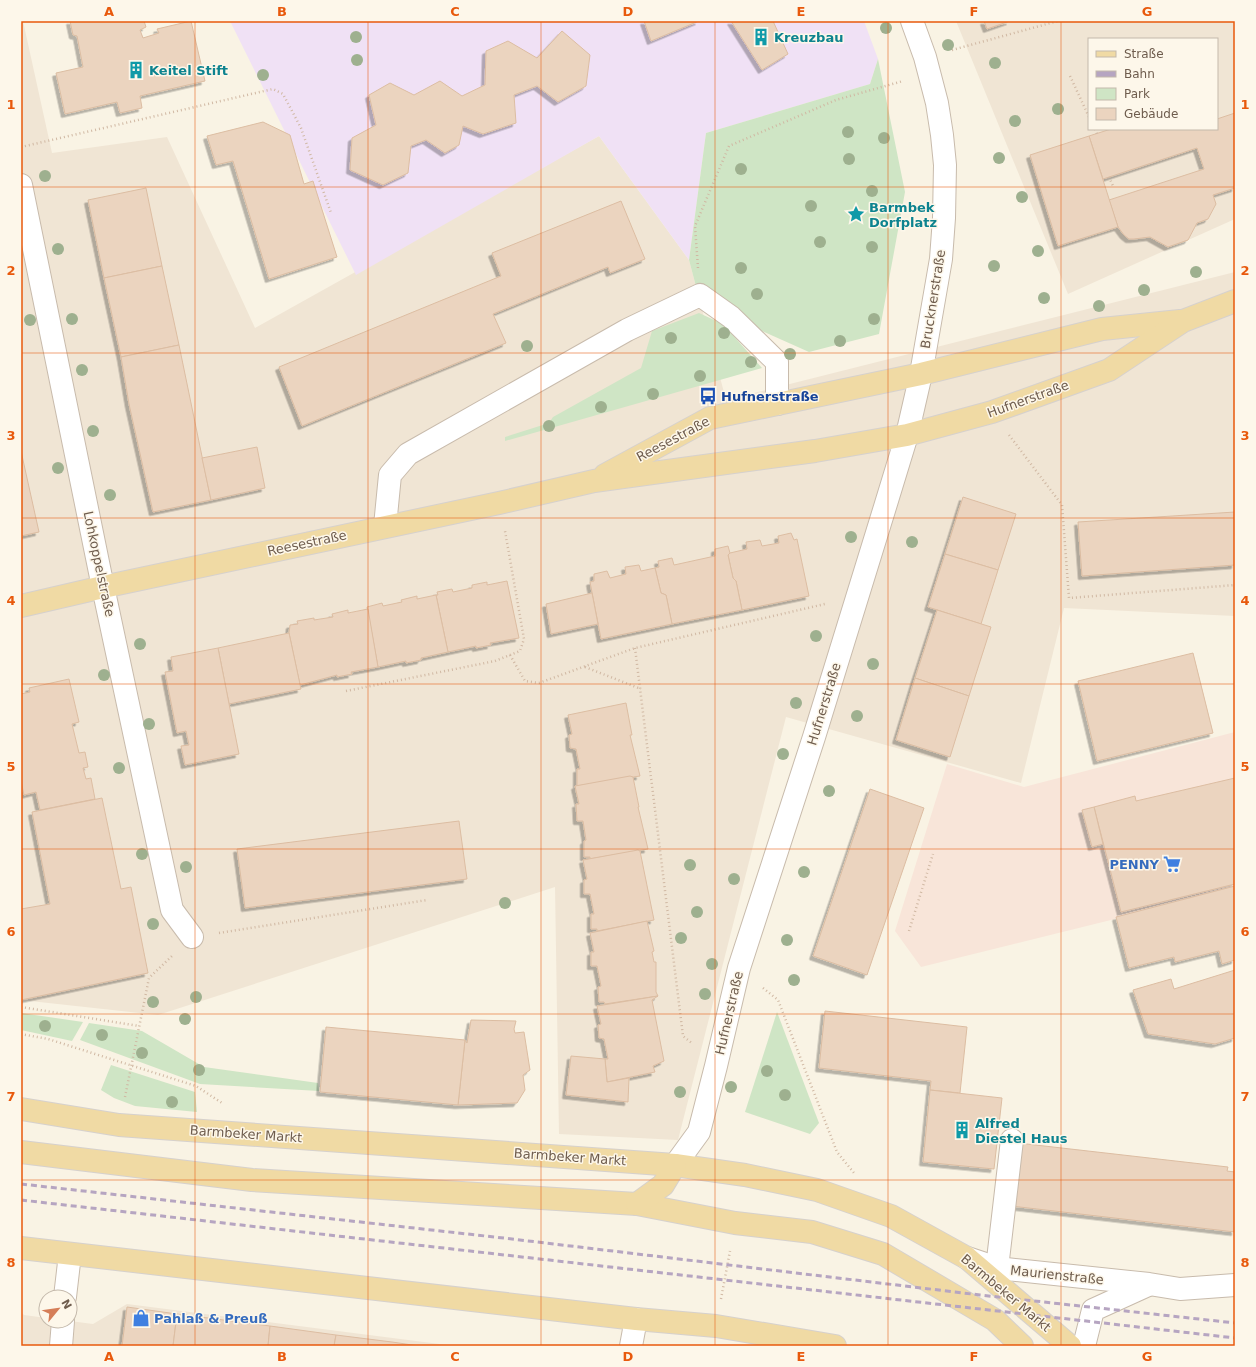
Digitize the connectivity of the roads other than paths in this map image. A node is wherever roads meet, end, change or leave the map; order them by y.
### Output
1 (912, 21) edge
2 (21, 185) edge
3 (1235, 301) edge
4 (1183, 321) junction
5 (921, 374) junction
6 (777, 404) junction
7 (907, 435) junction
8 (594, 481) junction
9 (385, 526) junction
10 (103, 587) junction
11 (21, 606) edge
12 (192, 937) road end
13 (21, 1109) edge
14 (1012, 1140) dead end
15 (21, 1152) edge
16 (676, 1165) junction
17 (637, 1204) junction
18 (21, 1248) edge
19 (70, 1254) junction
20 (967, 1258) junction
21 (997, 1268) junction
22 (1149, 1284) junction
23 (1235, 1284) edge
24 (66, 1289) edge
25 (636, 1319) junction
26 (62, 1329) edge
27 (61, 1346) edge
28 (631, 1346) edge
29 (835, 1346) edge
30 (1022, 1346) edge
31 (1070, 1346) edge
32 (1084, 1346) edge

1 - 5 street, Brucknerstraße
2 - 10 street, Lohkoppelstraße
3 - 4 main road, Hufnerstraße
4 - 5 main road, Hufnerstraße
4 - 7 main road, Hufnerstraße
5 - 6 main road, Reesestraße
5 - 7 street, Brucknerstraße
6 - 8 main road, Reesestraße
6 - 9 street
7 - 8 main road, Reesestraße
7 - 16 street, Hufnerstraße
8 - 9 main road, Reesestraße
9 - 10 main road, Reesestraße
10 - 11 main road, Reesestraße
10 - 12 street, Lohkoppelstraße
13 - 16 main road, Barmbeker Markt
14 - 21 street
15 - 17 main road
16 - 17 main road
16 - 20 main road, Barmbeker Markt
17 - 30 main road
18 - 19 main road
19 - 24 street
19 - 25 main road
20 - 21 street, Maurienstraße
20 - 31 main road, Barmbeker Markt
21 - 22 street, Maurienstraße
22 - 23 street, Maurienstraße
22 - 32 street, Maurienstraße
25 - 28 street
25 - 29 main road
26 - 27 street

